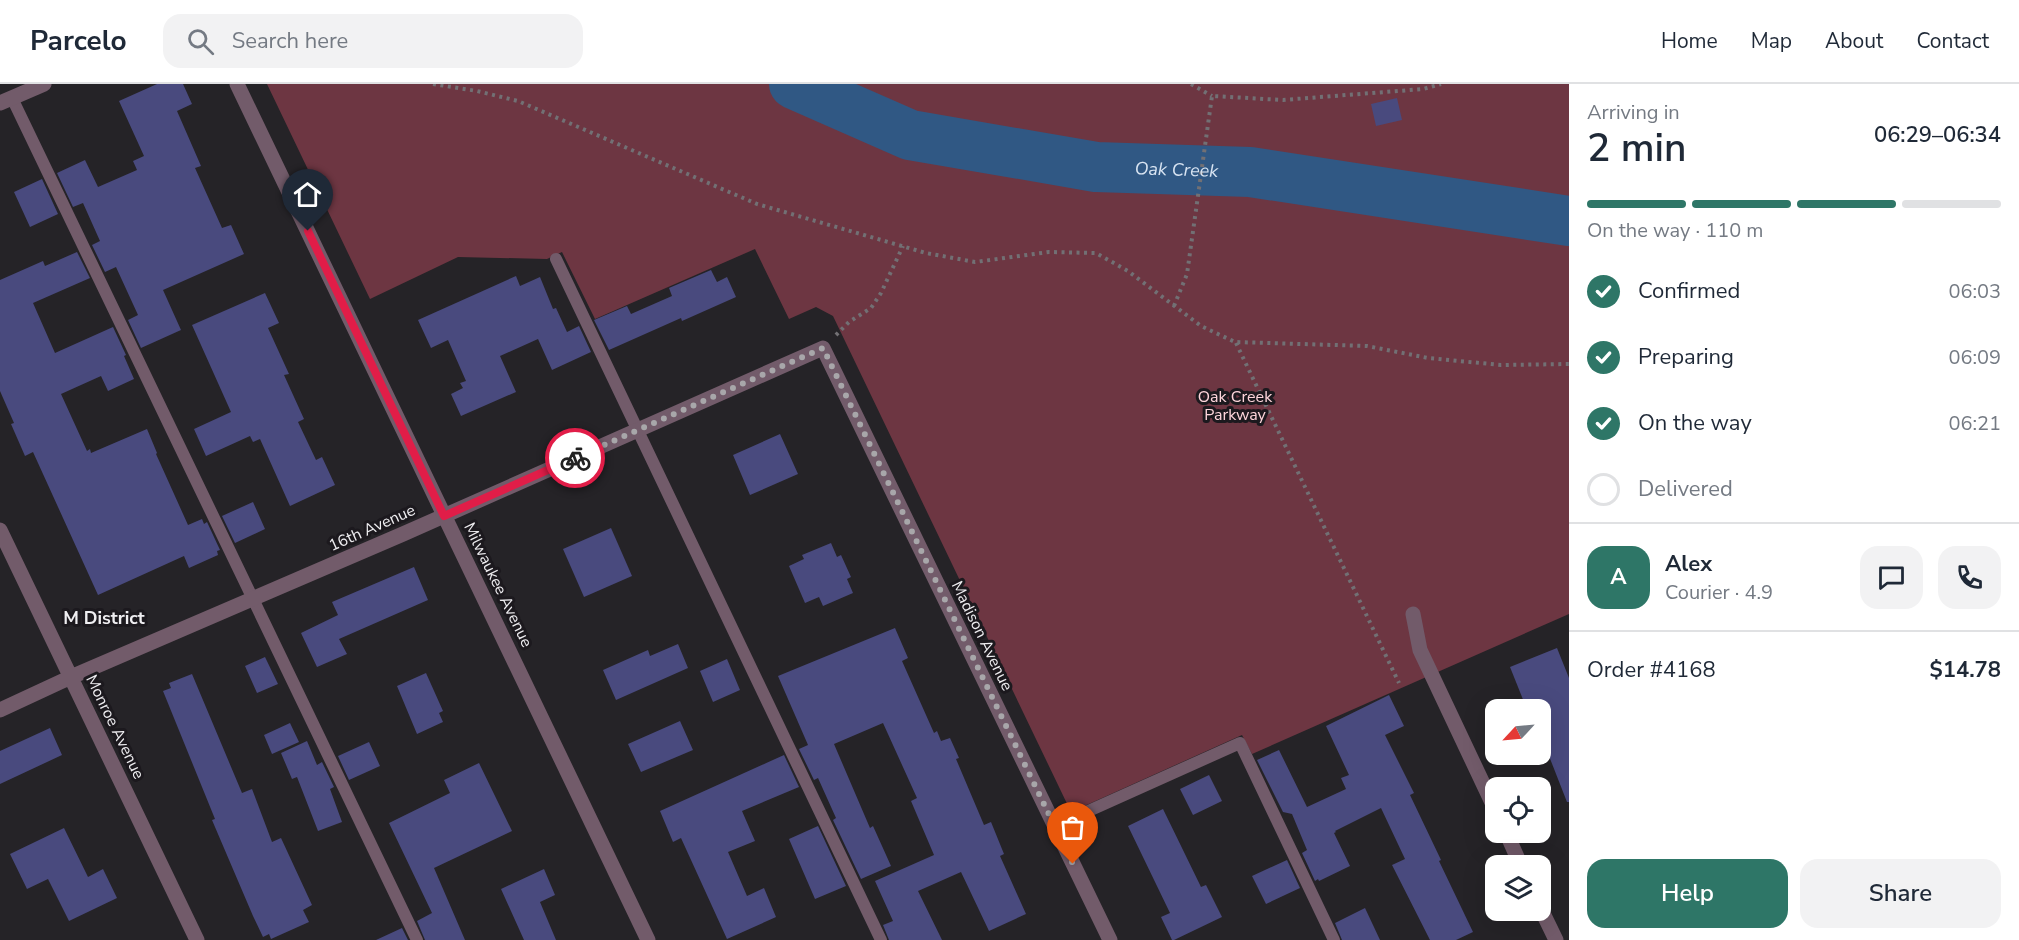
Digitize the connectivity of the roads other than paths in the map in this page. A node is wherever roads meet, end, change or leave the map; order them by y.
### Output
1 (44, 84) edge
2 (237, 84) edge
3 (6, 101) edge
4 (556, 259) dead end
5 (823, 348) joint
6 (637, 430) junction
7 (444, 516) junction
8 (0, 530) edge
9 (252, 599) junction
10 (1413, 614) dead end
11 (71, 677) junction
12 (0, 710) edge
13 (1485, 788) edge
14 (1055, 826) junction
15 (1547, 921) edge
16 (197, 940) edge
17 (417, 940) edge
18 (648, 940) edge
19 (881, 940) edge
20 (1110, 940) edge
21 (1334, 940) edge
22 (1556, 940) edge

1 - 3 street
2 - 7 street, Milwaukee Avenue
3 - 9 lane
4 - 6 lane
5 - 6 street, 16th Avenue
5 - 14 street, Madison Avenue
6 - 7 street, 16th Avenue
6 - 19 lane
7 - 9 street, 16th Avenue
7 - 18 street, Milwaukee Avenue
8 - 11 street, Monroe Avenue
9 - 11 street, 16th Avenue
9 - 17 lane
10 - 13 street
11 - 12 street, 16th Avenue
11 - 16 street, Monroe Avenue
14 - 20 street, Madison Avenue
14 - 21 lane
15 - 22 street

